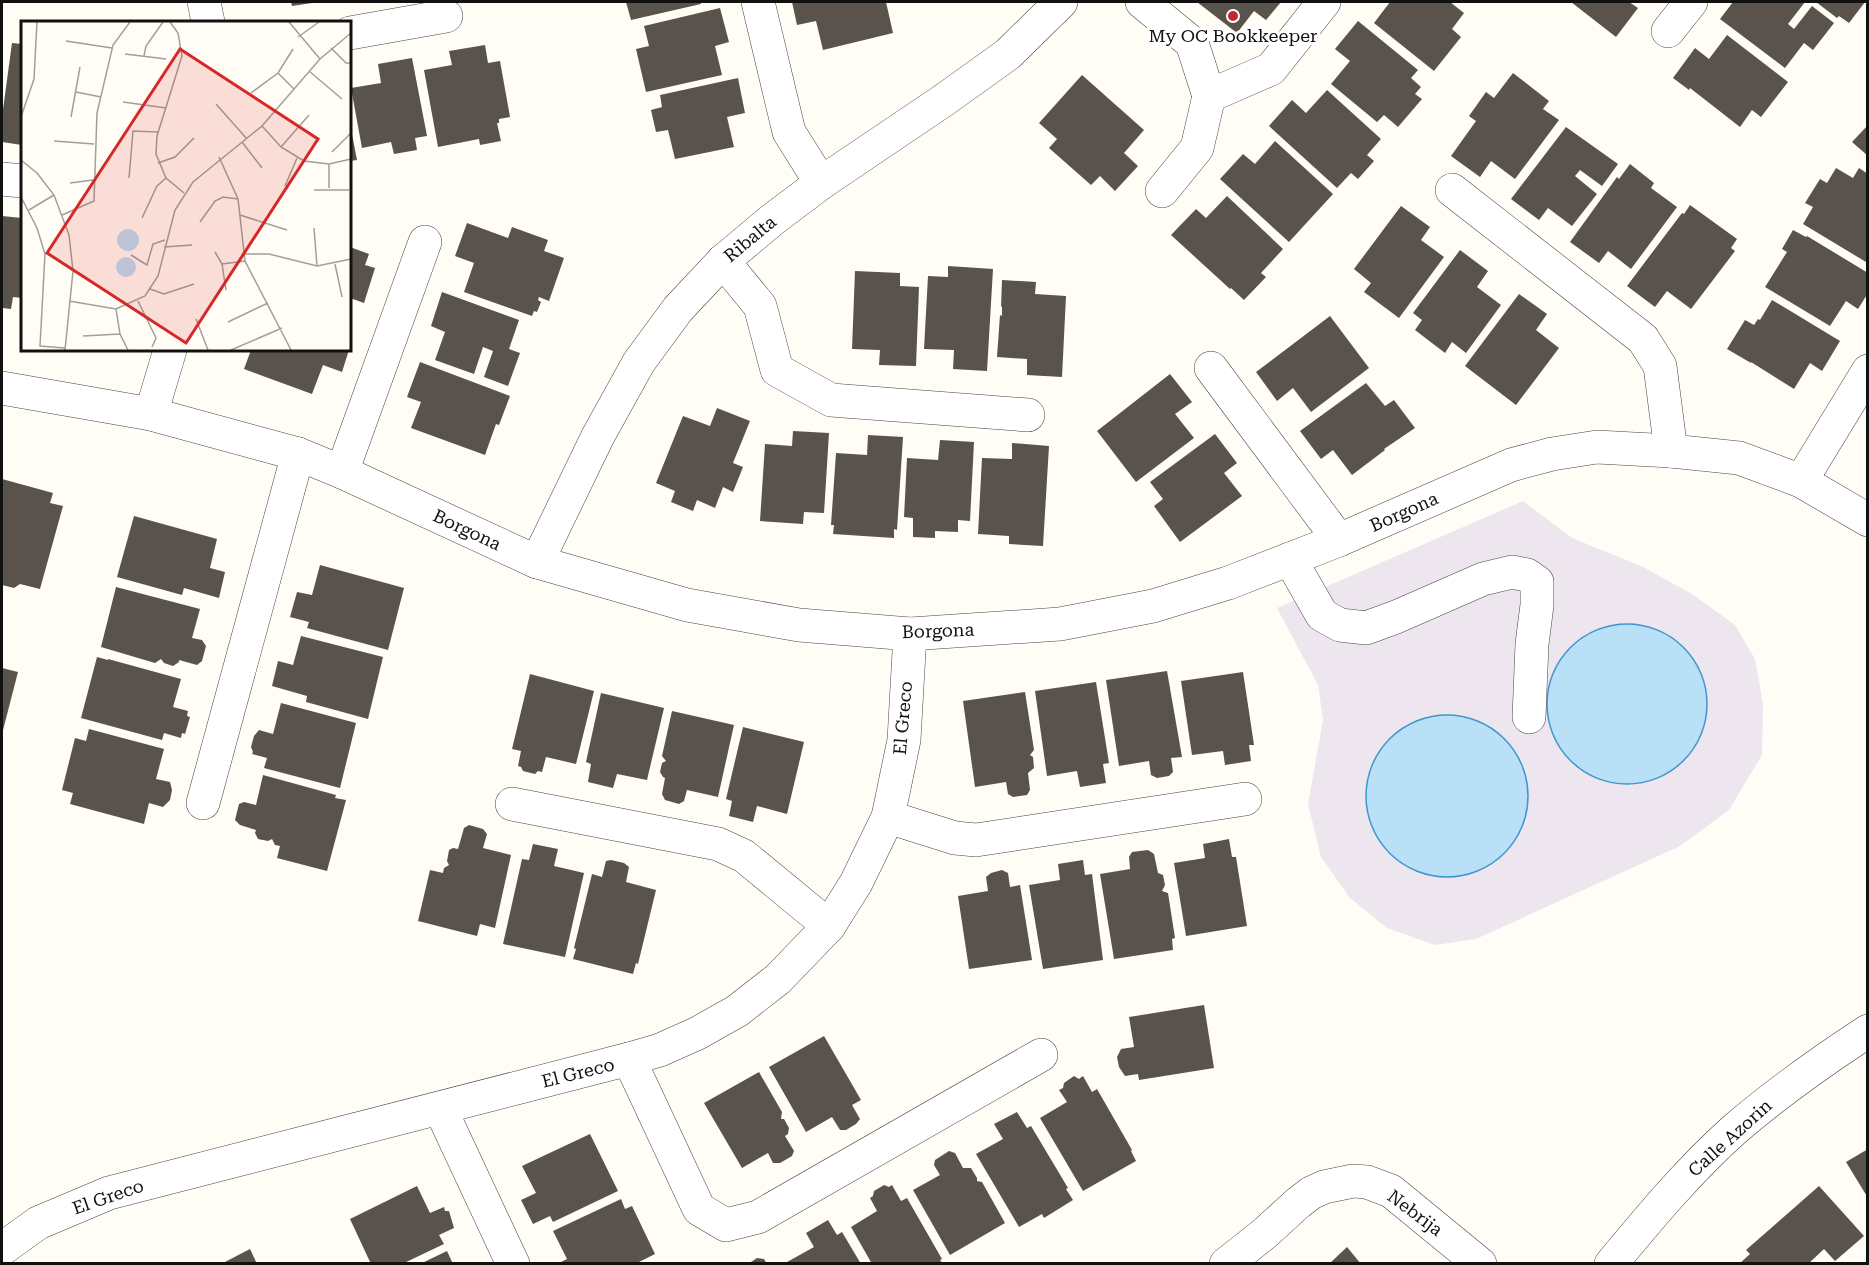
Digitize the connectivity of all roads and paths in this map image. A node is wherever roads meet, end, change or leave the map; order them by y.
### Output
1 (204, 2) edge
2 (758, 2) edge
3 (1060, 2) edge
4 (1142, 2) edge
5 (1324, 2) edge
6 (1691, 2) edge
7 (447, 16) dead end
8 (208, 21) edge
9 (1668, 31) dead end
10 (351, 33) edge
11 (1209, 96) junction
12 (2, 179) edge
13 (21, 181) edge
14 (821, 183) junction
15 (1452, 190) dead end
16 (1162, 191) dead end
17 (425, 242) dead end
18 (723, 261) junction
19 (170, 351) edge
20 (1211, 368) dead end
21 (1868, 371) edge
22 (2, 388) edge
23 (151, 414) junction
24 (1028, 415) dead end
25 (1671, 451) junction
26 (298, 454) junction
27 (342, 472) junction
28 (1801, 481) junction
29 (1868, 520) edge
30 (1338, 540) junction
31 (1290, 559) junction
32 (537, 562) junction
33 (910, 634) junction
34 (1529, 717) dead end
35 (1245, 799) dead end
36 (203, 803) dead end
37 (513, 804) dead end
38 (888, 817) junction
39 (829, 926) junction
40 (1868, 1031) edge
41 (1041, 1055) dead end
42 (629, 1059) junction
43 (440, 1108) junction
44 (2, 1249) edge
45 (513, 1263) edge
46 (1226, 1263) edge
47 (1480, 1263) edge
48 (1611, 1263) edge

1 - 8 street
2 - 14 street
3 - 14 street, Ribalta
4 - 11 street
5 - 11 street
6 - 9 street
7 - 10 street
11 - 16 street
12 - 13 street
14 - 18 street, Ribalta
15 - 25 street
17 - 27 street
18 - 24 street
18 - 32 street, Ribalta
19 - 23 street
20 - 30 street
21 - 28 street
22 - 23 street, Borgona
23 - 26 street, Borgona
25 - 28 street, Borgona
25 - 30 street, Borgona
26 - 27 street, Borgona
26 - 36 street
27 - 32 street, Borgona
28 - 29 street, Borgona
30 - 31 street, Borgona
31 - 33 street, Borgona
31 - 34 street
32 - 33 street, Borgona
33 - 38 street, El Greco
35 - 38 street
37 - 39 street
38 - 39 street, El Greco
39 - 42 street, El Greco
40 - 48 street, Calle Azorin
41 - 42 street
42 - 43 street, El Greco
43 - 44 street, El Greco
43 - 45 street
46 - 47 street, Nebrija

